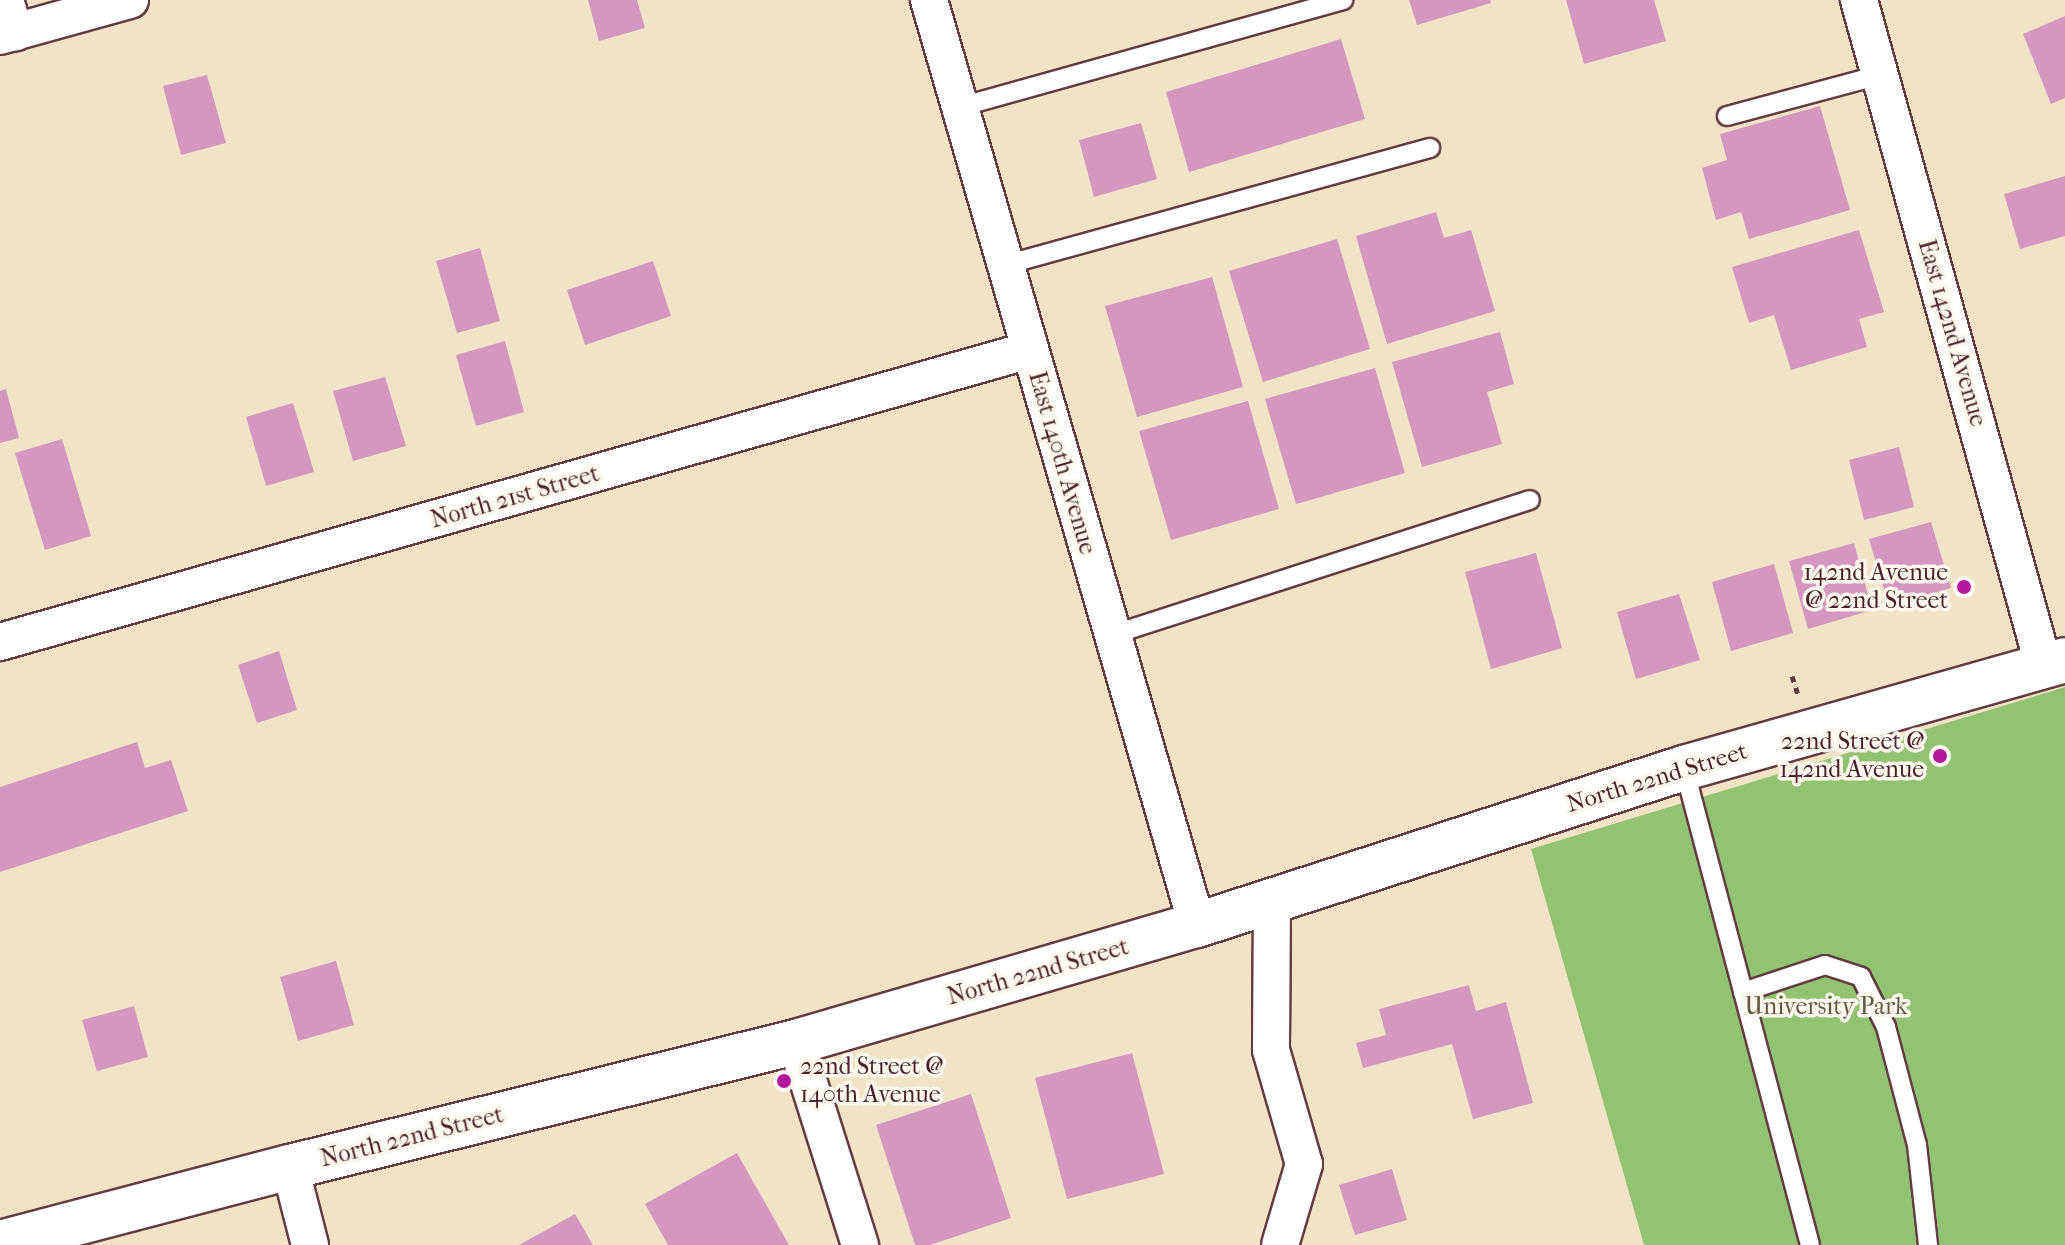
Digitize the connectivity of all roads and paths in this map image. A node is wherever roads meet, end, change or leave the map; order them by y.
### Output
1 (130, 0) edge
2 (929, 0) edge
3 (1343, 0) edge
4 (1859, 0) edge
5 (7, 23) edge
6 (1880, 75) junction
7 (960, 107) junction
8 (1727, 116) dead end
9 (1430, 148) dead end
10 (1005, 265) junction
11 (1030, 350) junction
12 (1530, 500) dead end
13 (1112, 635) junction
14 (0, 642) edge
15 (2055, 664) edge
16 (1684, 768) junction
17 (1272, 902) junction
18 (1197, 925) junction
19 (1743, 992) junction
20 (796, 1042) junction
21 (290, 1167) junction
22 (0, 1243) edge
23 (310, 1245) edge
24 (860, 1245) edge
25 (1280, 1245) edge
26 (1810, 1245) edge
27 (1928, 1245) edge

1 - 5 street
2 - 7 street, East 140th Avenue
3 - 7 lane
4 - 6 street, East 142nd Avenue
6 - 8 lane
6 - 15 street, East 142nd Avenue
7 - 10 street, East 140th Avenue
9 - 10 lane
10 - 11 street, East 140th Avenue
11 - 13 street, East 140th Avenue
11 - 14 street, North 21st Street
12 - 13 lane
13 - 18 street, East 140th Avenue
15 - 16 street, North 22nd Street
16 - 17 street, North 22nd Street
16 - 19 lane
17 - 18 street, North 22nd Street
17 - 25 street
18 - 20 street, North 22nd Street
19 - 26 lane
19 - 27 lane
20 - 21 street, North 22nd Street
20 - 24 street
21 - 22 street, North 22nd Street
21 - 23 street

